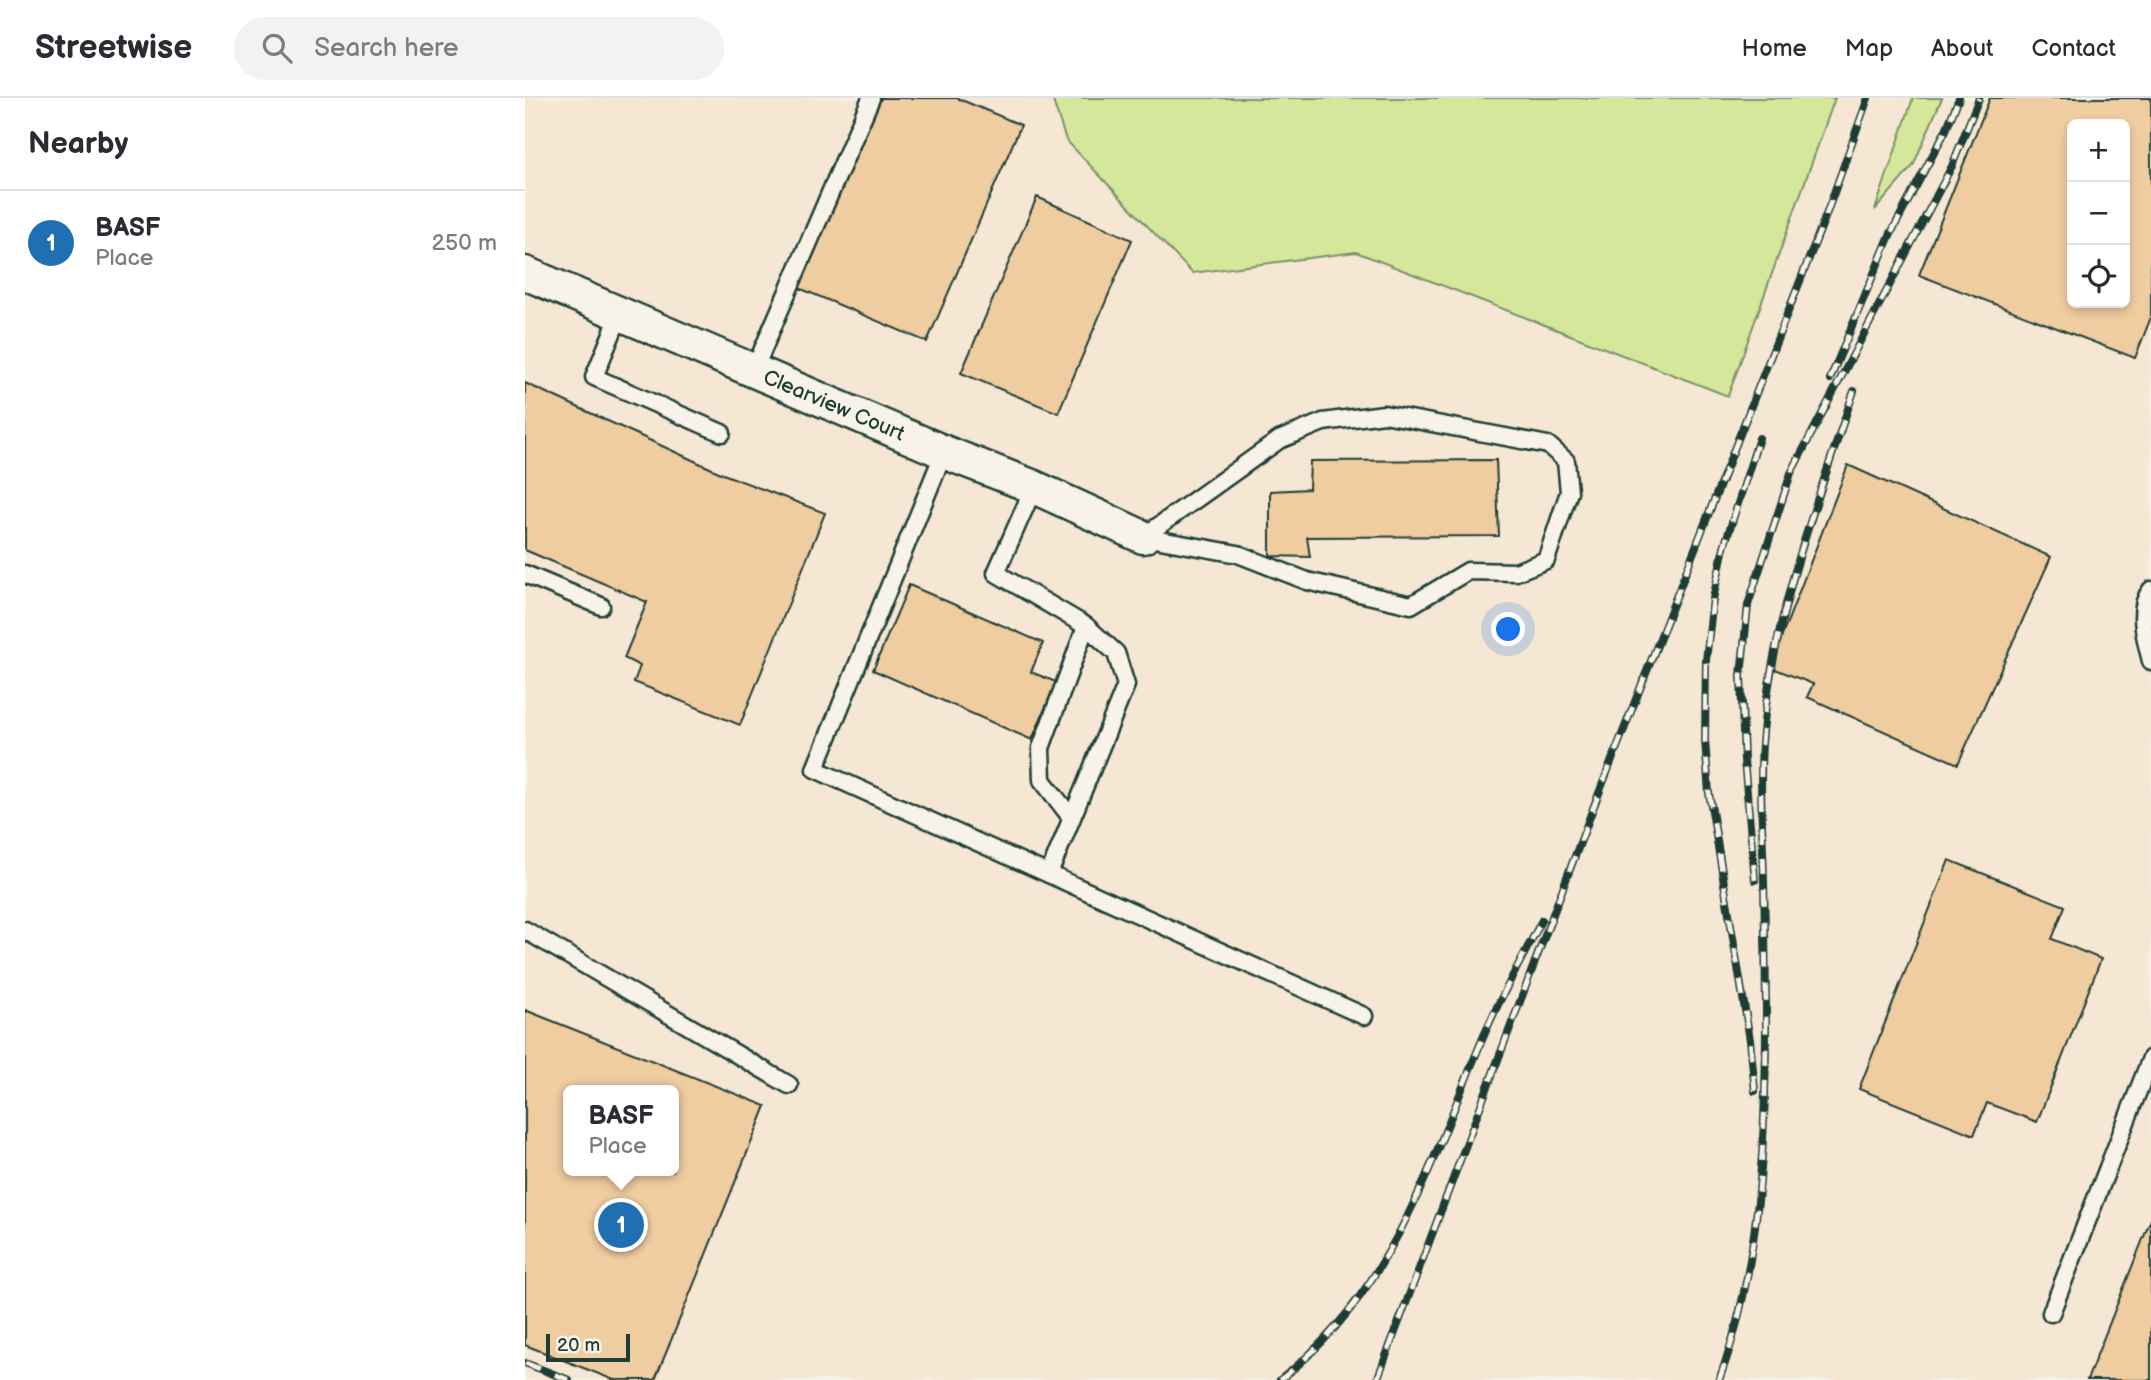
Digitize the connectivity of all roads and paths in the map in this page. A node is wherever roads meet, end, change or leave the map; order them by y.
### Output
1 (871, 98) edge
2 (525, 273) edge
3 (620, 314) junction
4 (754, 370) junction
5 (722, 433) dead end
6 (944, 452) junction
7 (1034, 487) junction
8 (1143, 537) junction
9 (525, 574) edge
10 (2151, 590) edge
11 (601, 606) dead end
12 (1086, 626) junction
13 (2151, 661) edge
14 (1070, 816) junction
15 (1049, 874) junction
16 (525, 930) edge
17 (1364, 1016) dead end
18 (2151, 1058) edge
19 (789, 1085) dead end
20 (2050, 1313) dead end

1 - 4 lane
2 - 3 street, Clearview Court
3 - 4 street, Clearview Court
3 - 5 lane
4 - 6 street, Clearview Court
6 - 7 street, Clearview Court
6 - 15 lane
7 - 8 street, Clearview Court
7 - 12 lane
8 - 8 lane
9 - 11 lane
10 - 13 lane
12 - 14 lane
12 - 14 lane
14 - 15 lane
15 - 17 lane
16 - 19 lane
18 - 20 lane

